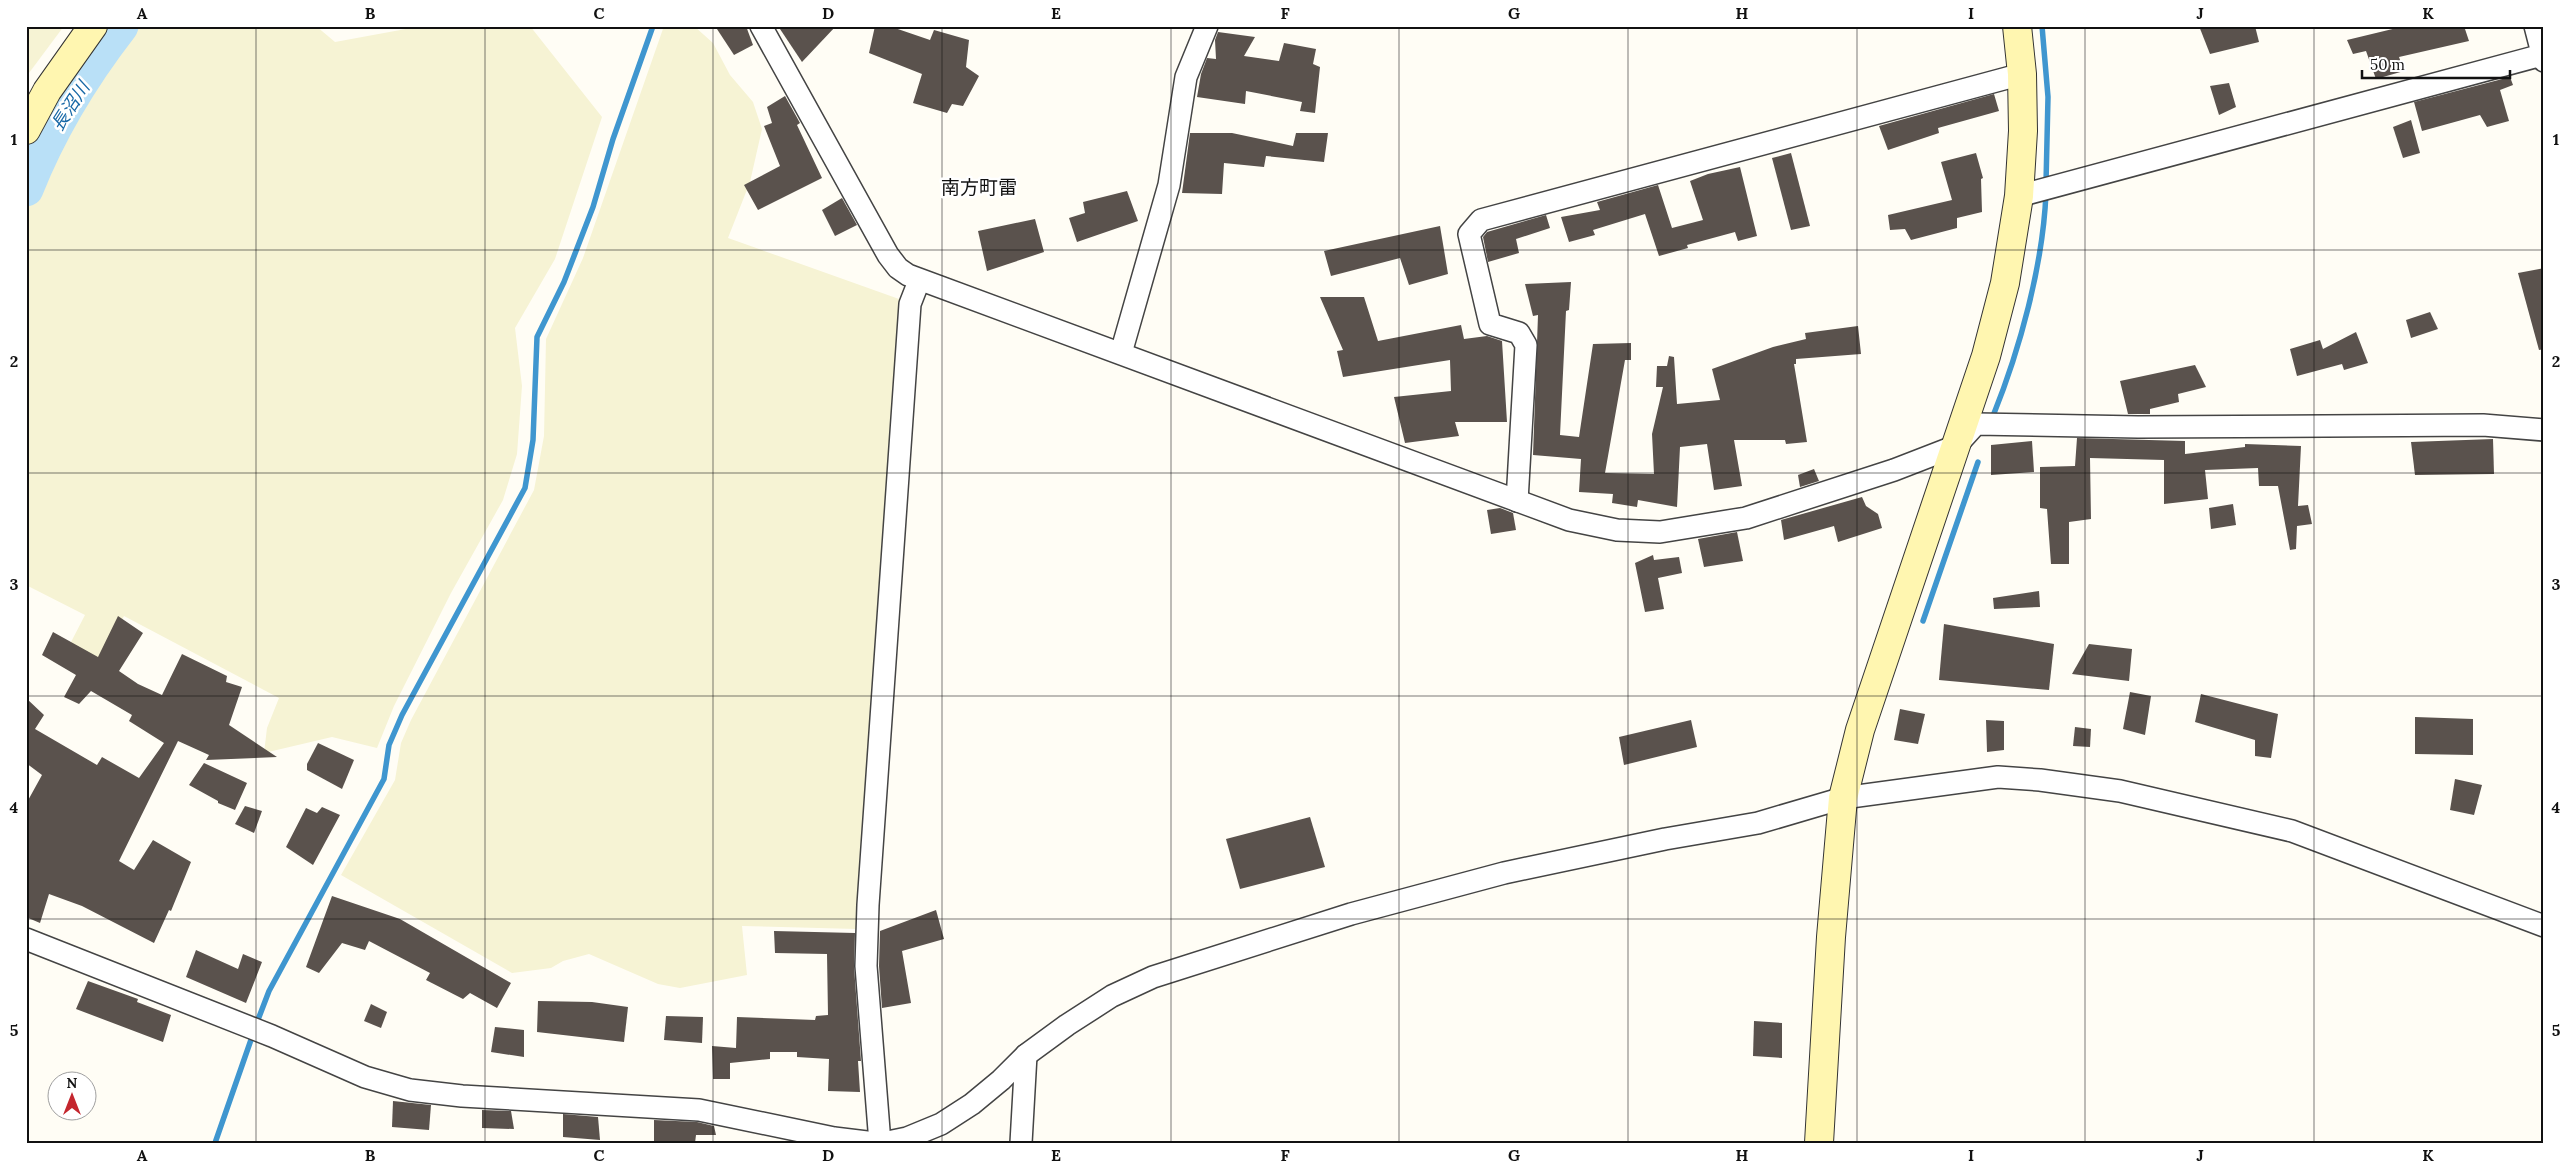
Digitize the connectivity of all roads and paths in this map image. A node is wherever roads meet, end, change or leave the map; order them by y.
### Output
1 (93, 26) edge
2 (761, 26) edge
3 (1207, 26) edge
4 (2018, 26) edge
5 (2535, 26) edge
6 (2543, 58) edge
7 (2022, 74) junction
8 (26, 130) edge
9 (2036, 192) junction
10 (919, 281) junction
11 (1121, 353) junction
12 (2544, 430) edge
13 (1956, 446) junction
14 (1517, 501) junction
15 (1843, 798) junction
16 (2544, 926) edge
17 (26, 939) edge
18 (1026, 1055) junction
19 (874, 1143) edge
20 (882, 1143) edge
21 (1021, 1143) edge
22 (1819, 1143) edge

1 - 8 street
2 - 10 street
3 - 11 street
4 - 7 street
5 - 6 street
6 - 9 street
7 - 9 street
7 - 14 street
9 - 13 street
10 - 11 street
10 - 20 street
11 - 14 street
12 - 13 street
13 - 14 street
13 - 15 street
15 - 16 street
15 - 18 street
15 - 22 street
17 - 19 street
18 - 20 street
18 - 21 street

